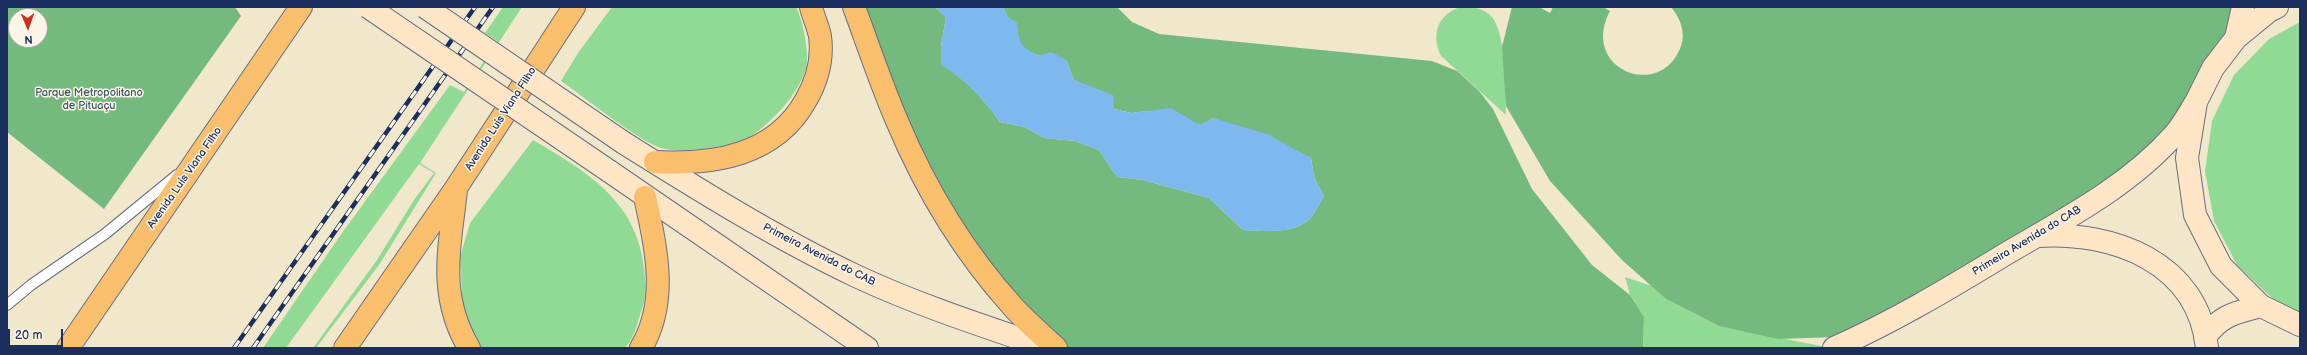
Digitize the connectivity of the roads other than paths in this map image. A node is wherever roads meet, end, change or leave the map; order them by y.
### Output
1 (301, 7) edge
2 (368, 7) edge
3 (425, 7) edge
4 (811, 7) edge
5 (854, 7) edge
6 (2243, 7) edge
7 (2277, 7) edge
8 (574, 8) edge
9 (2236, 38) junction
10 (2196, 102) junction
11 (200, 156) junction
12 (655, 162) junction
13 (456, 188) junction
14 (645, 197) junction
15 (2035, 237) junction
16 (7, 305) edge
17 (2261, 306) junction
18 (2300, 325) edge
19 (2206, 342) edge
20 (68, 348) edge
21 (345, 348) edge
22 (469, 348) edge
23 (641, 348) edge
24 (867, 348) edge
25 (1048, 348) edge
26 (1056, 348) edge
27 (1834, 348) edge

1 - 11 highway, Avenida Luís Viana Filho
2 - 14 main road, bridge
3 - 12 main road, Primeira Avenida do CAB, bridge
4 - 12 highway
5 - 26 highway
6 - 9 main road
7 - 9 main road
8 - 13 highway, Avenida Luís Viana Filho
9 - 10 main road
10 - 15 main road, Primeira Avenida do CAB
10 - 17 main road
11 - 16 lane
11 - 20 highway, Avenida Luís Viana Filho
12 - 25 main road, Primeira Avenida do CAB
13 - 21 highway, Avenida Luís Viana Filho
13 - 22 highway
14 - 23 highway
14 - 24 main road
15 - 19 main road
15 - 27 main road, Primeira Avenida do CAB
17 - 18 main road
17 - 19 main road

